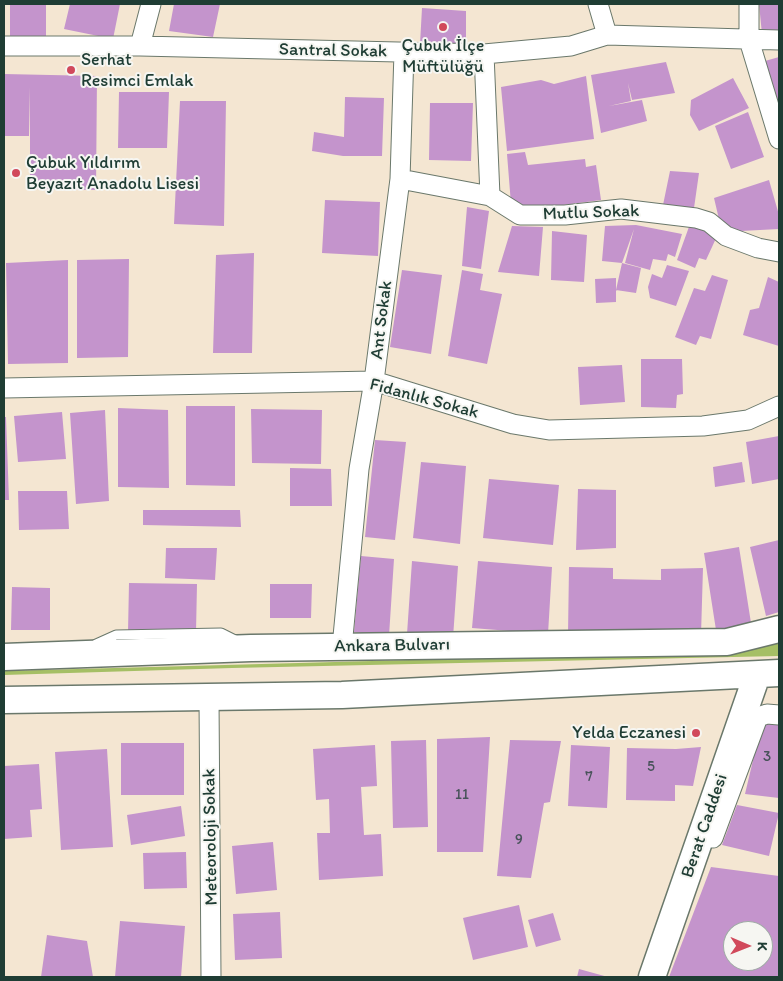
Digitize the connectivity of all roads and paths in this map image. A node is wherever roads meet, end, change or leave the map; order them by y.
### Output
1 (151, 4) edge
2 (598, 4) edge
3 (749, 4) edge
4 (607, 35) junction
5 (749, 40) junction
6 (779, 40) edge
7 (4, 46) edge
8 (140, 46) junction
9 (404, 52) junction
10 (484, 54) junction
11 (779, 139) edge
12 (400, 179) junction
13 (490, 196) junction
14 (779, 252) edge
15 (374, 381) junction
16 (4, 388) edge
17 (779, 406) edge
18 (779, 629) edge
19 (342, 647) junction
20 (4, 656) edge
21 (768, 674) edge
22 (209, 698) junction
23 (4, 700) edge
24 (779, 715) edge
25 (211, 977) edge
26 (652, 977) edge
27 (664, 977) edge

1 - 8 street
2 - 4 street
3 - 5 street
4 - 5 street, Santral Sokak
4 - 10 street, Santral Sokak
5 - 6 street, Santral Sokak
5 - 11 street
7 - 8 street, Santral Sokak
8 - 9 street, Santral Sokak
9 - 10 street, Santral Sokak
9 - 12 street, Ant Sokak
10 - 13 street
12 - 13 street, Mutlu Sokak
12 - 15 street, Ant Sokak
13 - 14 street, Mutlu Sokak
15 - 16 street, Fidanlık Sokak
15 - 17 street, Fidanlık Sokak
15 - 19 street, Ant Sokak
18 - 19 main road, Ankara Bulvarı
19 - 20 main road, Ankara Bulvarı
21 - 22 main road
21 - 26 main road, Berat Caddesi
22 - 23 main road
22 - 25 street, Meteoroloji Sokak
24 - 27 street

